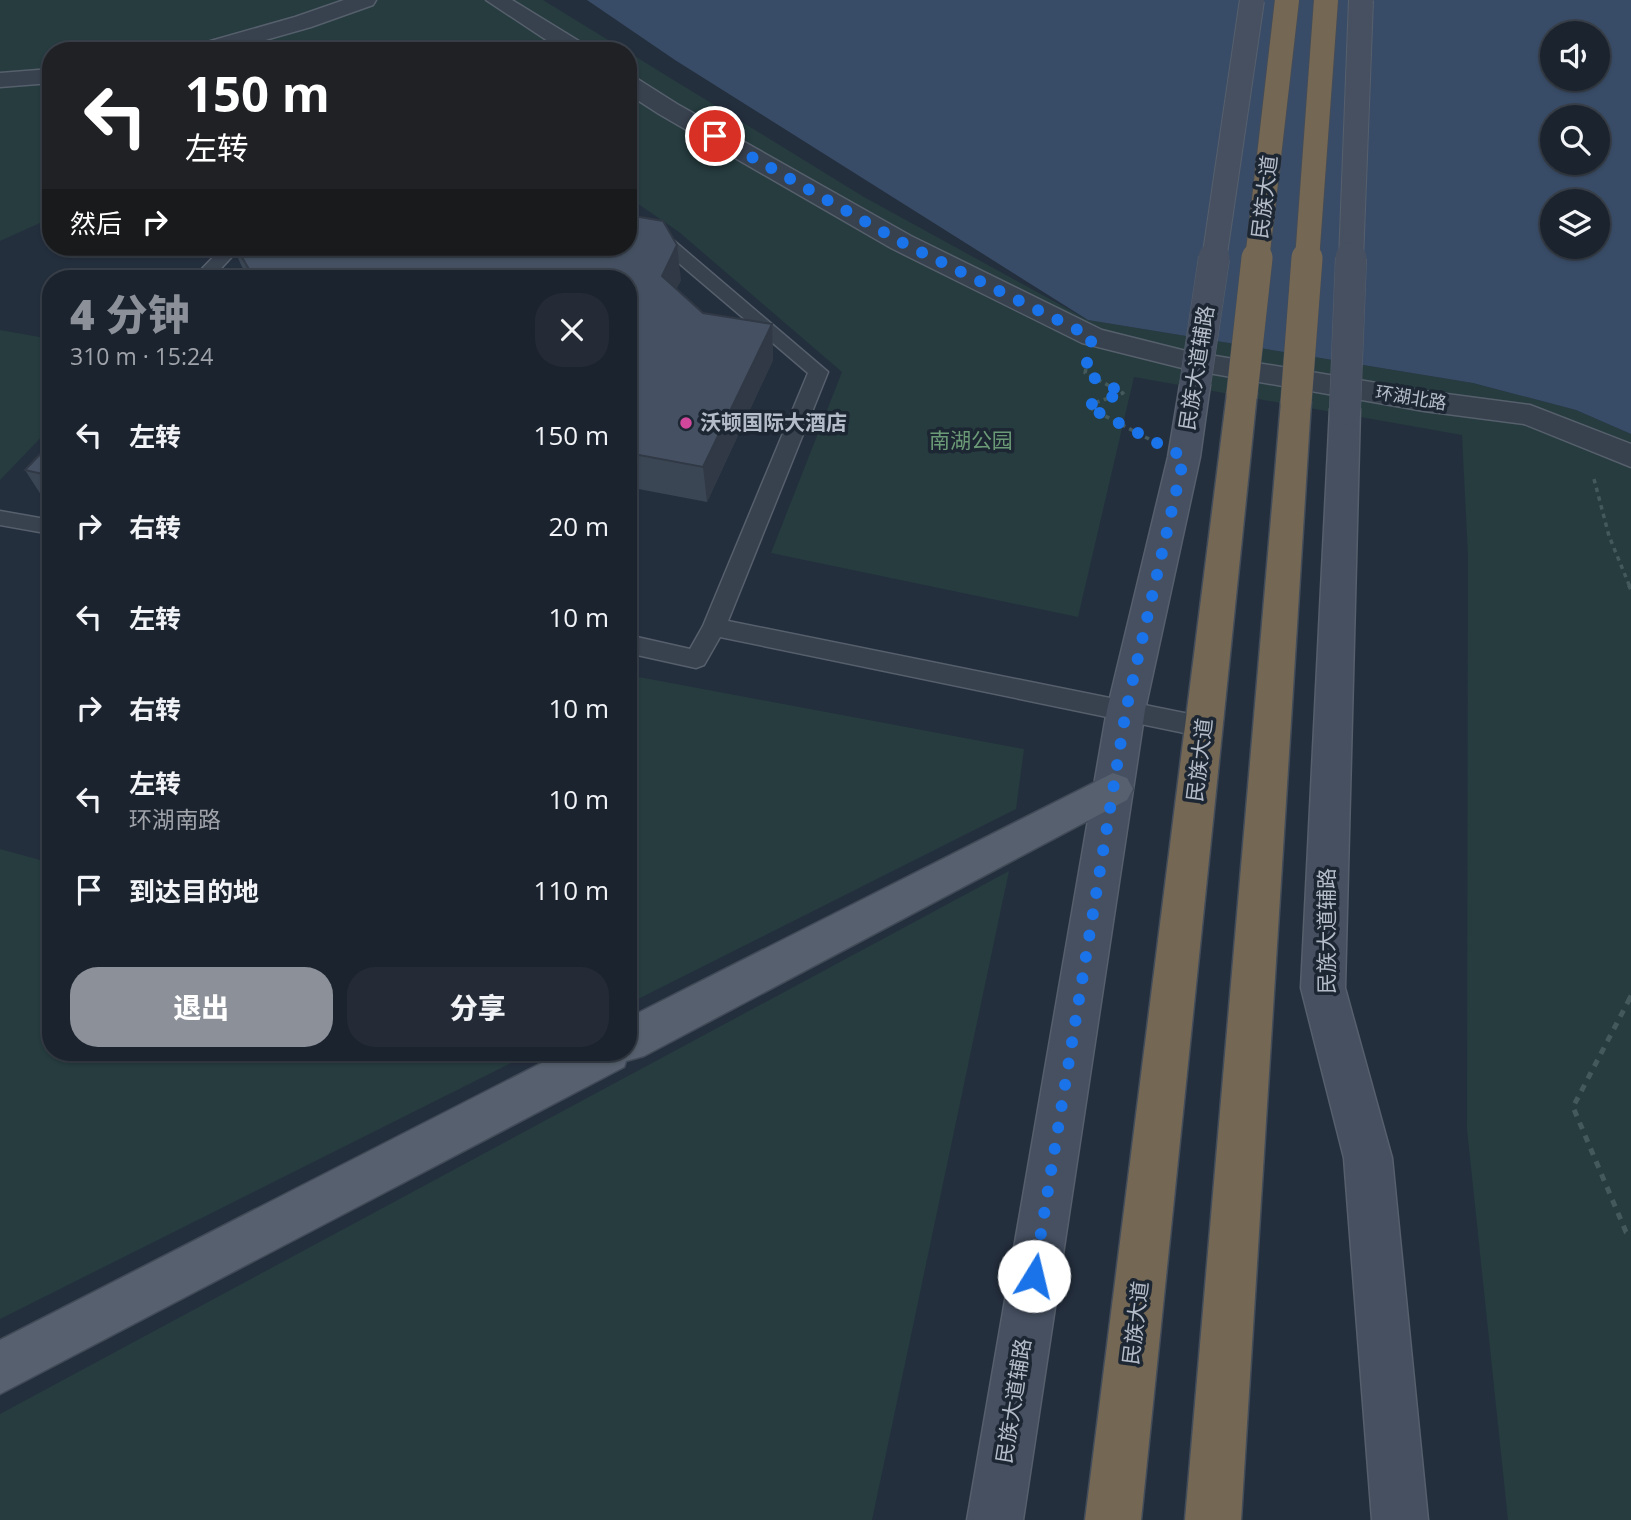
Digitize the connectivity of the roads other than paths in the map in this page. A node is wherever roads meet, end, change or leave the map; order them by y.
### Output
1 (365, 0) edge
2 (497, 0) edge
3 (1252, 0) edge
4 (1287, 0) edge
5 (1326, 0) edge
6 (1361, 0) edge
7 (233, 42) edge
8 (565, 42) edge
9 (42, 77) edge
10 (0, 80) edge
11 (637, 89) edge
12 (637, 223) edge
13 (223, 256) edge
14 (210, 270) edge
15 (1190, 372) junction
16 (1631, 456) edge
17 (0, 518) edge
18 (42, 525) edge
19 (714, 627) junction
20 (637, 647) edge
21 (1126, 710) junction
22 (1204, 727) junction
23 (1113, 789) junction
24 (637, 1036) edge
25 (591, 1061) edge
26 (0, 1368) edge
27 (995, 1520) edge
28 (1114, 1520) edge
29 (1213, 1520) edge
30 (1400, 1520) edge

1 - 7 street
2 - 8 street
3 - 15 street, 民族大道辅路, bridge
4 - 22 highway, 民族大道, bridge
5 - 29 highway, bridge
6 - 30 street, 民族大道辅路, bridge
9 - 10 street
11 - 15 street, 环湖北路
12 - 19 lane
13 - 14 lane
15 - 16 street, 环湖北路
15 - 21 street, 民族大道辅路
17 - 18 lane
19 - 20 lane
19 - 21 lane
21 - 22 lane
21 - 23 street, 民族大道辅路
22 - 28 highway, 民族大道
23 - 24 main road
23 - 27 street, 民族大道辅路
25 - 26 main road

